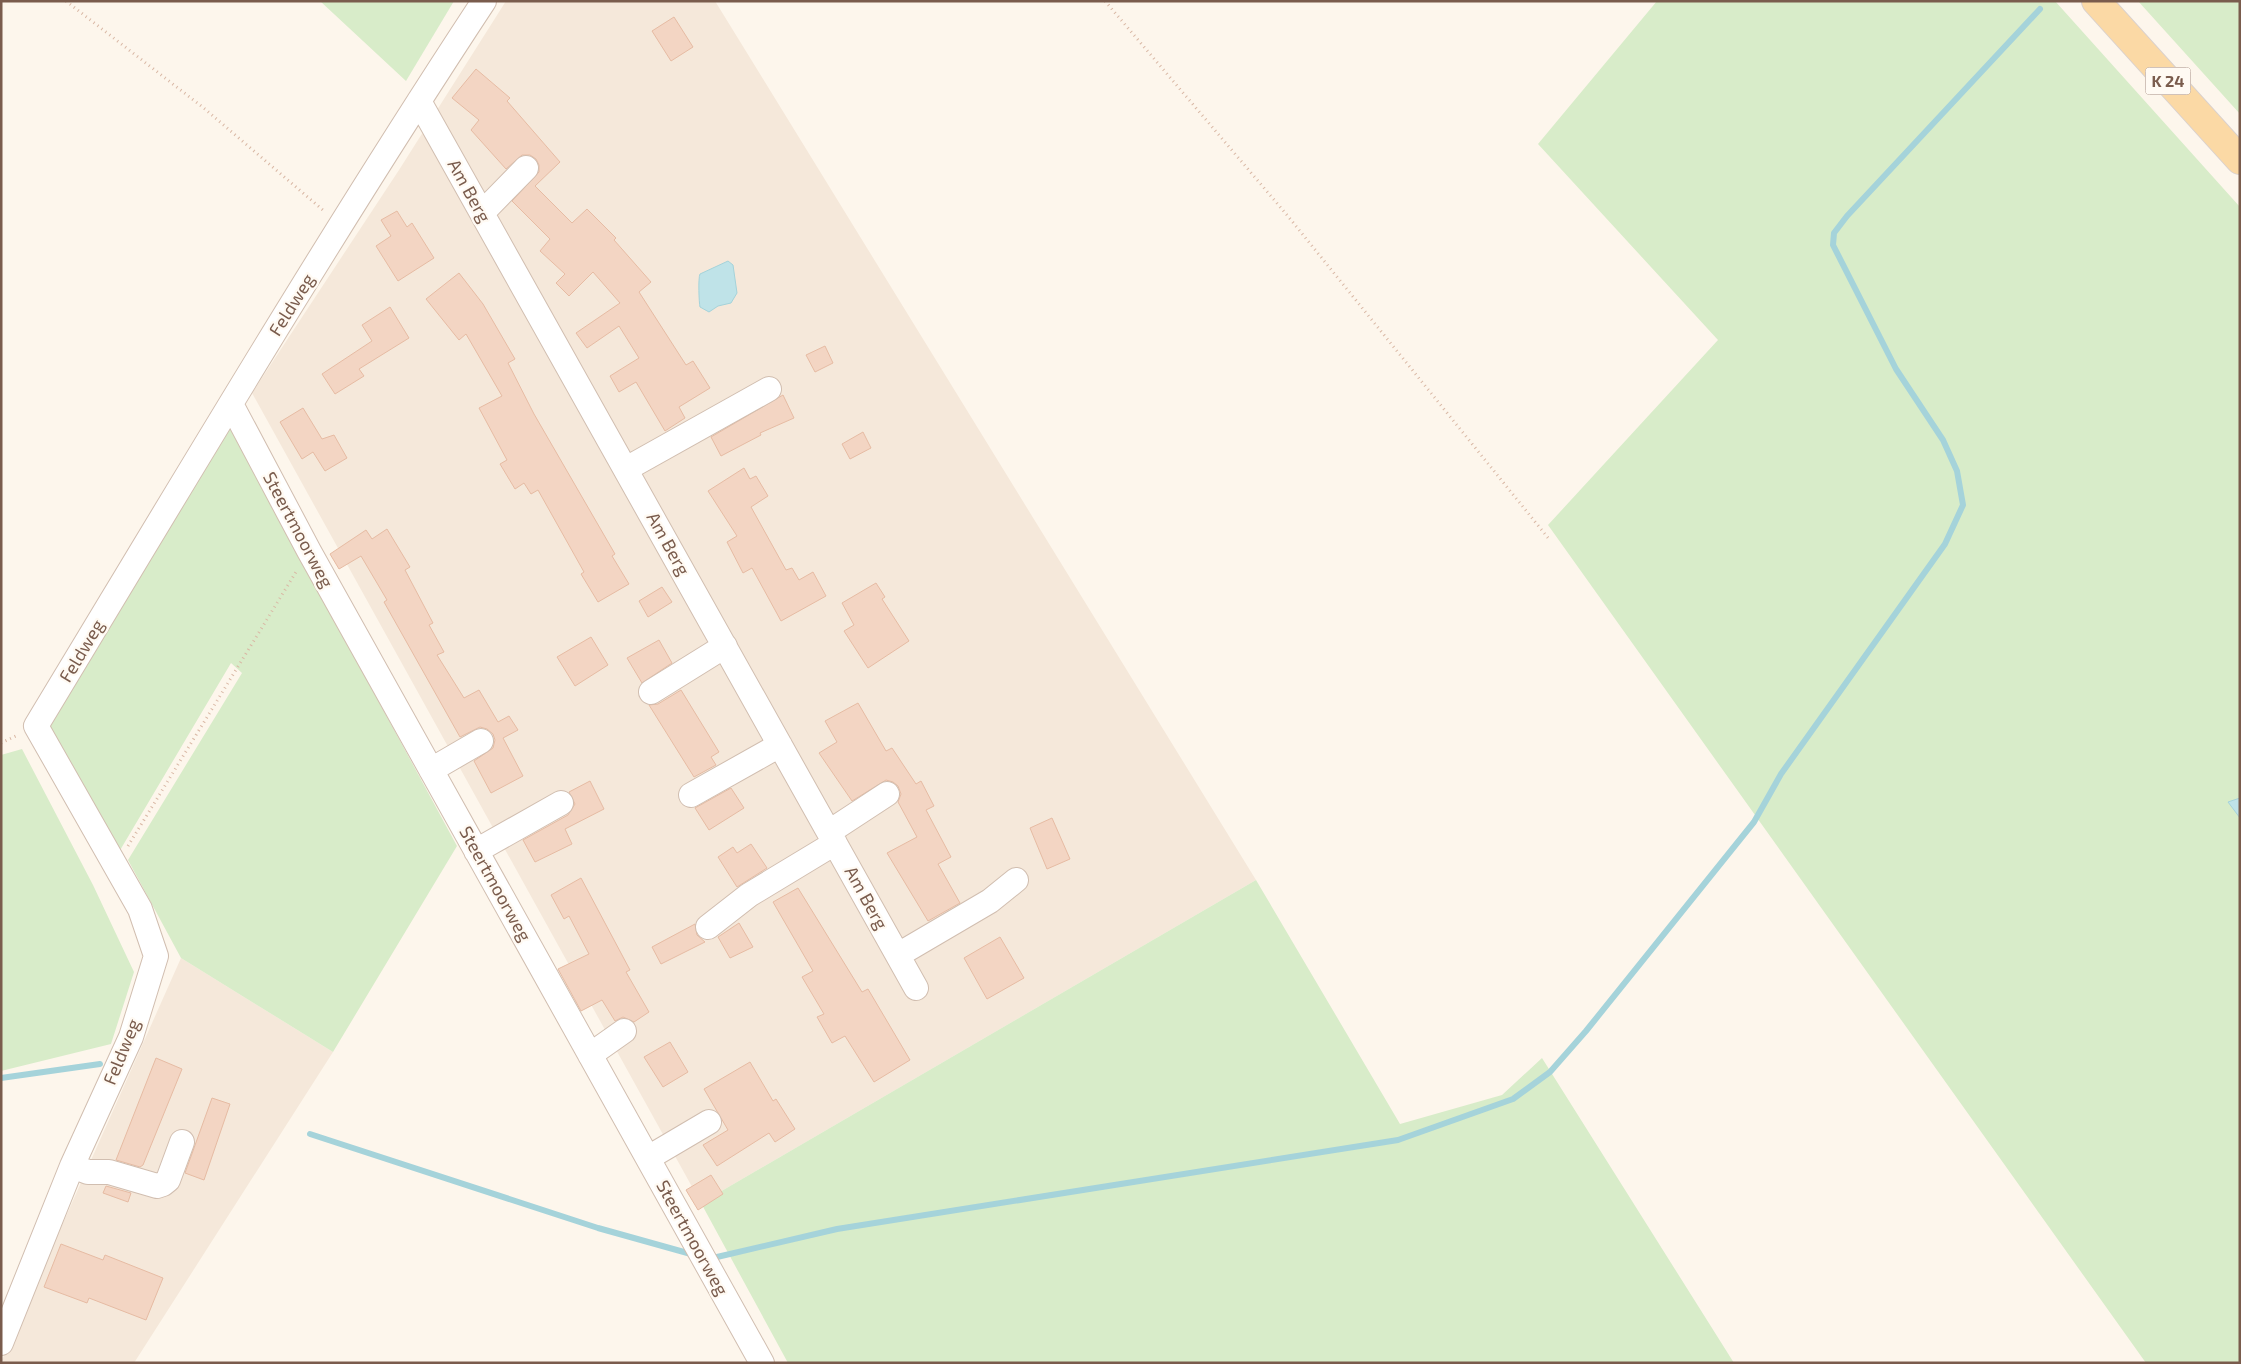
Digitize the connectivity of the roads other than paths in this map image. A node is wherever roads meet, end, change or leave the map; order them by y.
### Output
1 (484, 1) edge
2 (2096, 1) edge
3 (419, 101) junction
4 (2240, 160) edge
5 (526, 168) dead end
6 (482, 213) junction
7 (769, 388) dead end
8 (231, 404) junction
9 (626, 470) junction
10 (725, 646) junction
11 (651, 692) dead end
12 (481, 741) dead end
13 (780, 745) junction
14 (431, 770) junction
15 (887, 794) dead end
16 (691, 795) dead end
17 (561, 803) dead end
18 (835, 843) junction
19 (476, 851) junction
20 (1016, 880) dead end
21 (774, 892) dead end
22 (708, 927) dead end
23 (898, 954) junction
24 (916, 988) dead end
25 (624, 1031) dead end
26 (590, 1055) junction
27 (709, 1122) dead end
28 (182, 1142) dead end
29 (648, 1158) junction
30 (72, 1166) junction
31 (1, 1343) edge
32 (762, 1363) edge

1 - 3 street, Feldweg
2 - 4 main road, K 24
3 - 6 street, Am Berg
3 - 8 street, Feldweg
5 - 6 street
6 - 9 street, Am Berg
7 - 9 street
8 - 14 street, Steertmoorweg
8 - 30 street, Feldweg
9 - 10 street, Am Berg
10 - 11 street
10 - 13 street, Am Berg
12 - 14 street
13 - 16 street
13 - 18 street, Am Berg
14 - 19 street, Steertmoorweg
15 - 18 street
17 - 19 street
18 - 21 street
18 - 22 street
18 - 23 street, Am Berg
19 - 26 street, Steertmoorweg
20 - 23 street
23 - 24 street, Am Berg
25 - 26 street
26 - 29 street, Steertmoorweg
27 - 29 street
28 - 30 street
29 - 32 street, Steertmoorweg
30 - 31 street, Feldweg

